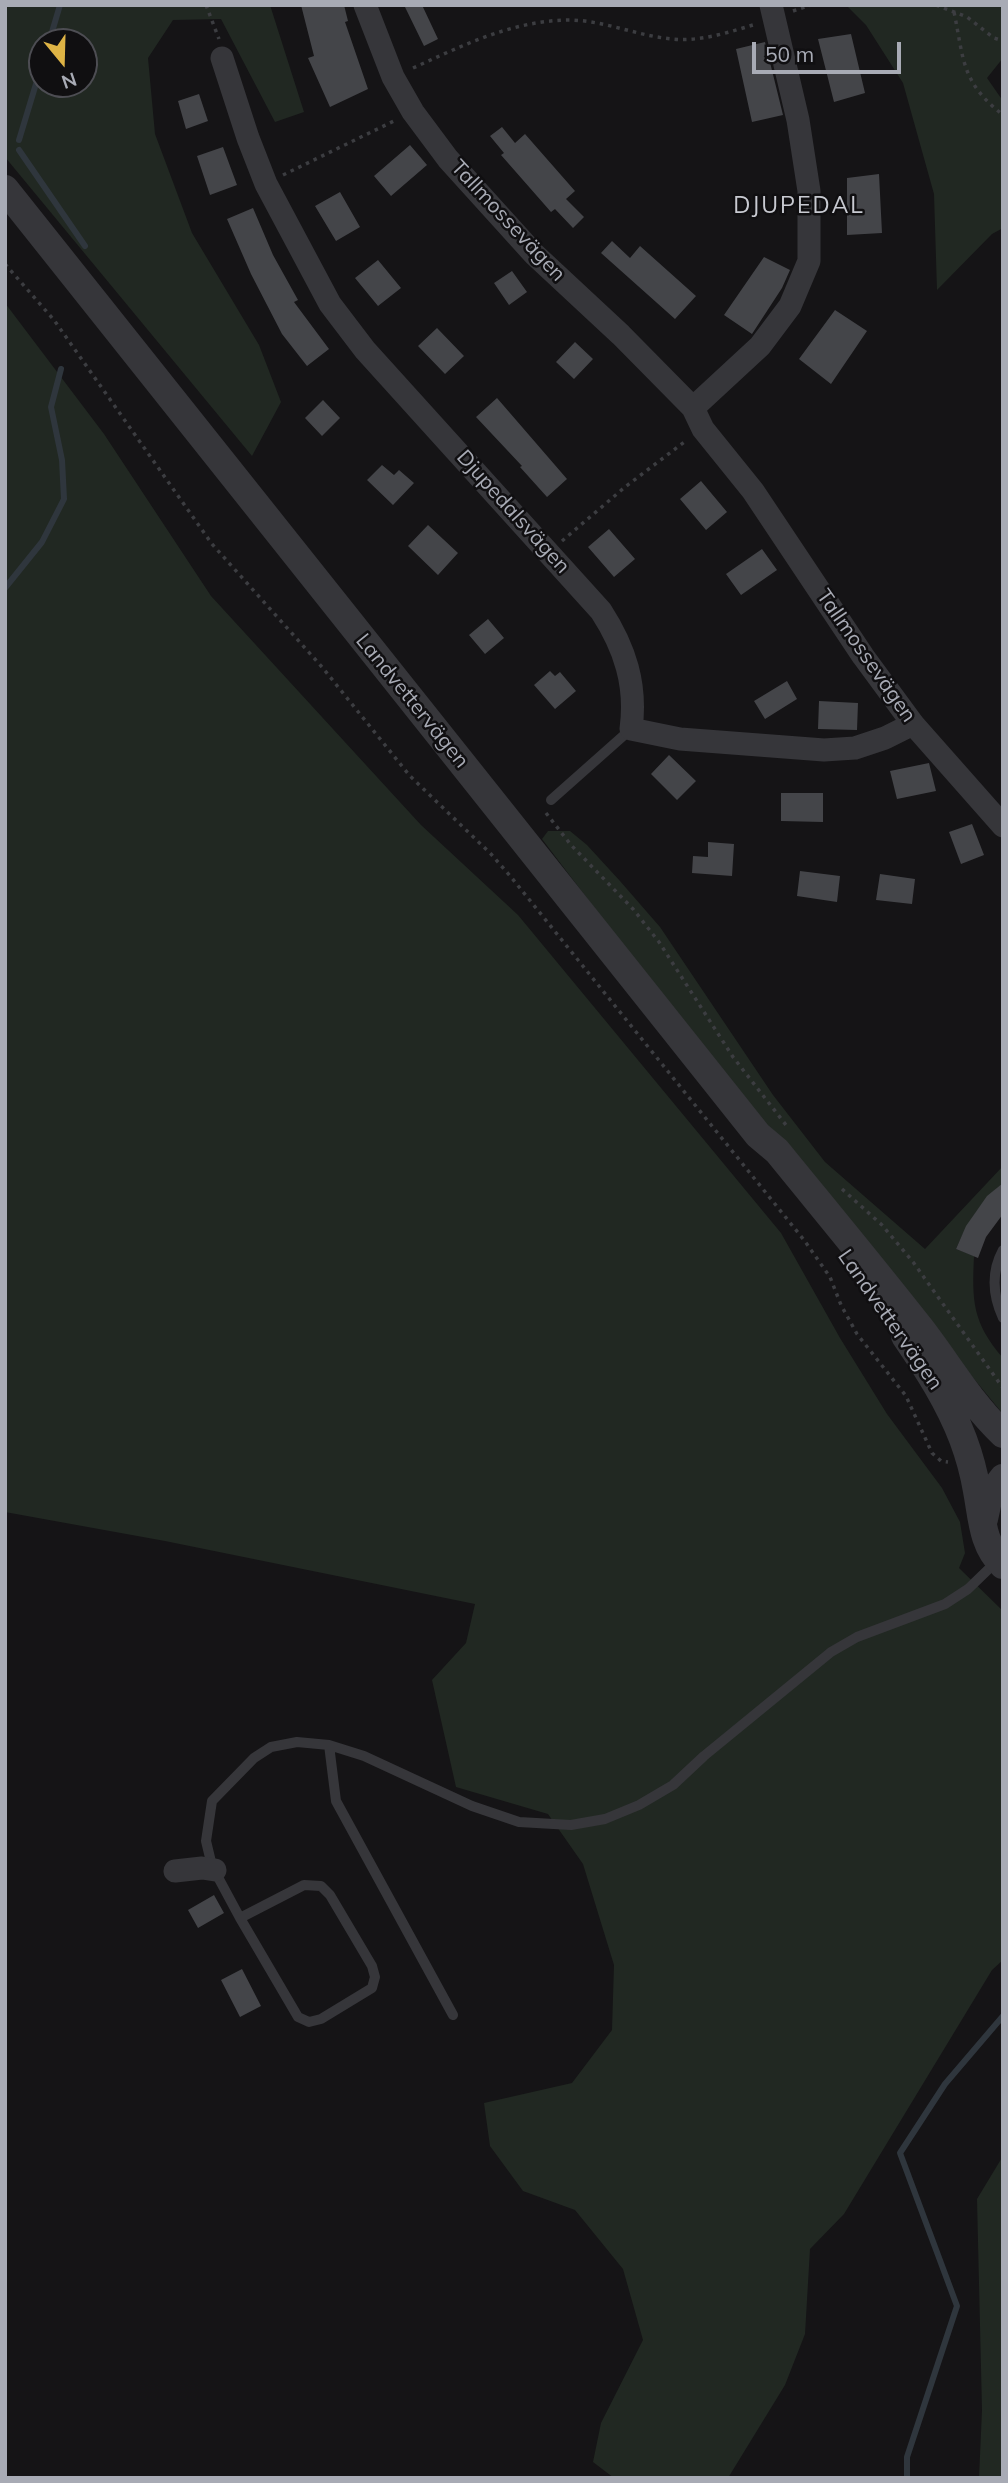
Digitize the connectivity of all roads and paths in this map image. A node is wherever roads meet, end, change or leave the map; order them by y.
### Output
1 (206, 5) edge
2 (365, 5) edge
3 (811, 5) edge
4 (936, 5) edge
5 (774, 11) edge
6 (954, 12) junction
7 (1003, 41) edge
8 (222, 58) joint
9 (393, 77) junction
10 (413, 112) junction
11 (1003, 115) edge
12 (266, 184) junction
13 (5, 189) edge
14 (5, 264) edge
15 (692, 408) junction
16 (703, 429) junction
17 (549, 552) junction
18 (913, 724) junction
19 (631, 729) junction
20 (551, 800) joint
21 (1003, 826) edge
22 (789, 1129) dead end
23 (758, 1135) junction
24 (836, 1184) dead end
25 (1003, 1250) edge
26 (1003, 1318) edge
27 (1003, 1388) edge
28 (1003, 1434) edge
29 (969, 1458) junction
30 (1003, 1478) edge
31 (983, 1525) junction
32 (1000, 1563) edge
33 (329, 1745) junction
34 (215, 1870) junction
35 (175, 1871) dead end
36 (240, 1918) junction
37 (453, 2015) dead end

1 - 8 path
2 - 9 street, Tallmossevägen
3 - 5 path
4 - 6 path
5 - 9 path
5 - 15 street
6 - 7 path
6 - 11 path
8 - 12 street, Djupedalsvägen
9 - 10 street, Tallmossevägen
10 - 12 path
10 - 15 street, Tallmossevägen
12 - 17 street, Djupedalsvägen
13 - 23 street, Landvettervägen
14 - 29 path
15 - 16 street, Tallmossevägen
16 - 17 path
16 - 18 street, Tallmossevägen
17 - 19 street, Djupedalsvägen
18 - 19 street
18 - 21 street, Tallmossevägen
19 - 20 lane
20 - 22 path
23 - 28 street, Landvettervägen
23 - 29 street, Landvettervägen
24 - 27 path
25 - 26 lane
29 - 31 street, Landvettervägen
30 - 31 street
31 - 32 street, Landvettervägen
32 - 33 lane
33 - 34 lane
33 - 37 lane
34 - 35 street
34 - 36 lane
36 - 36 lane

